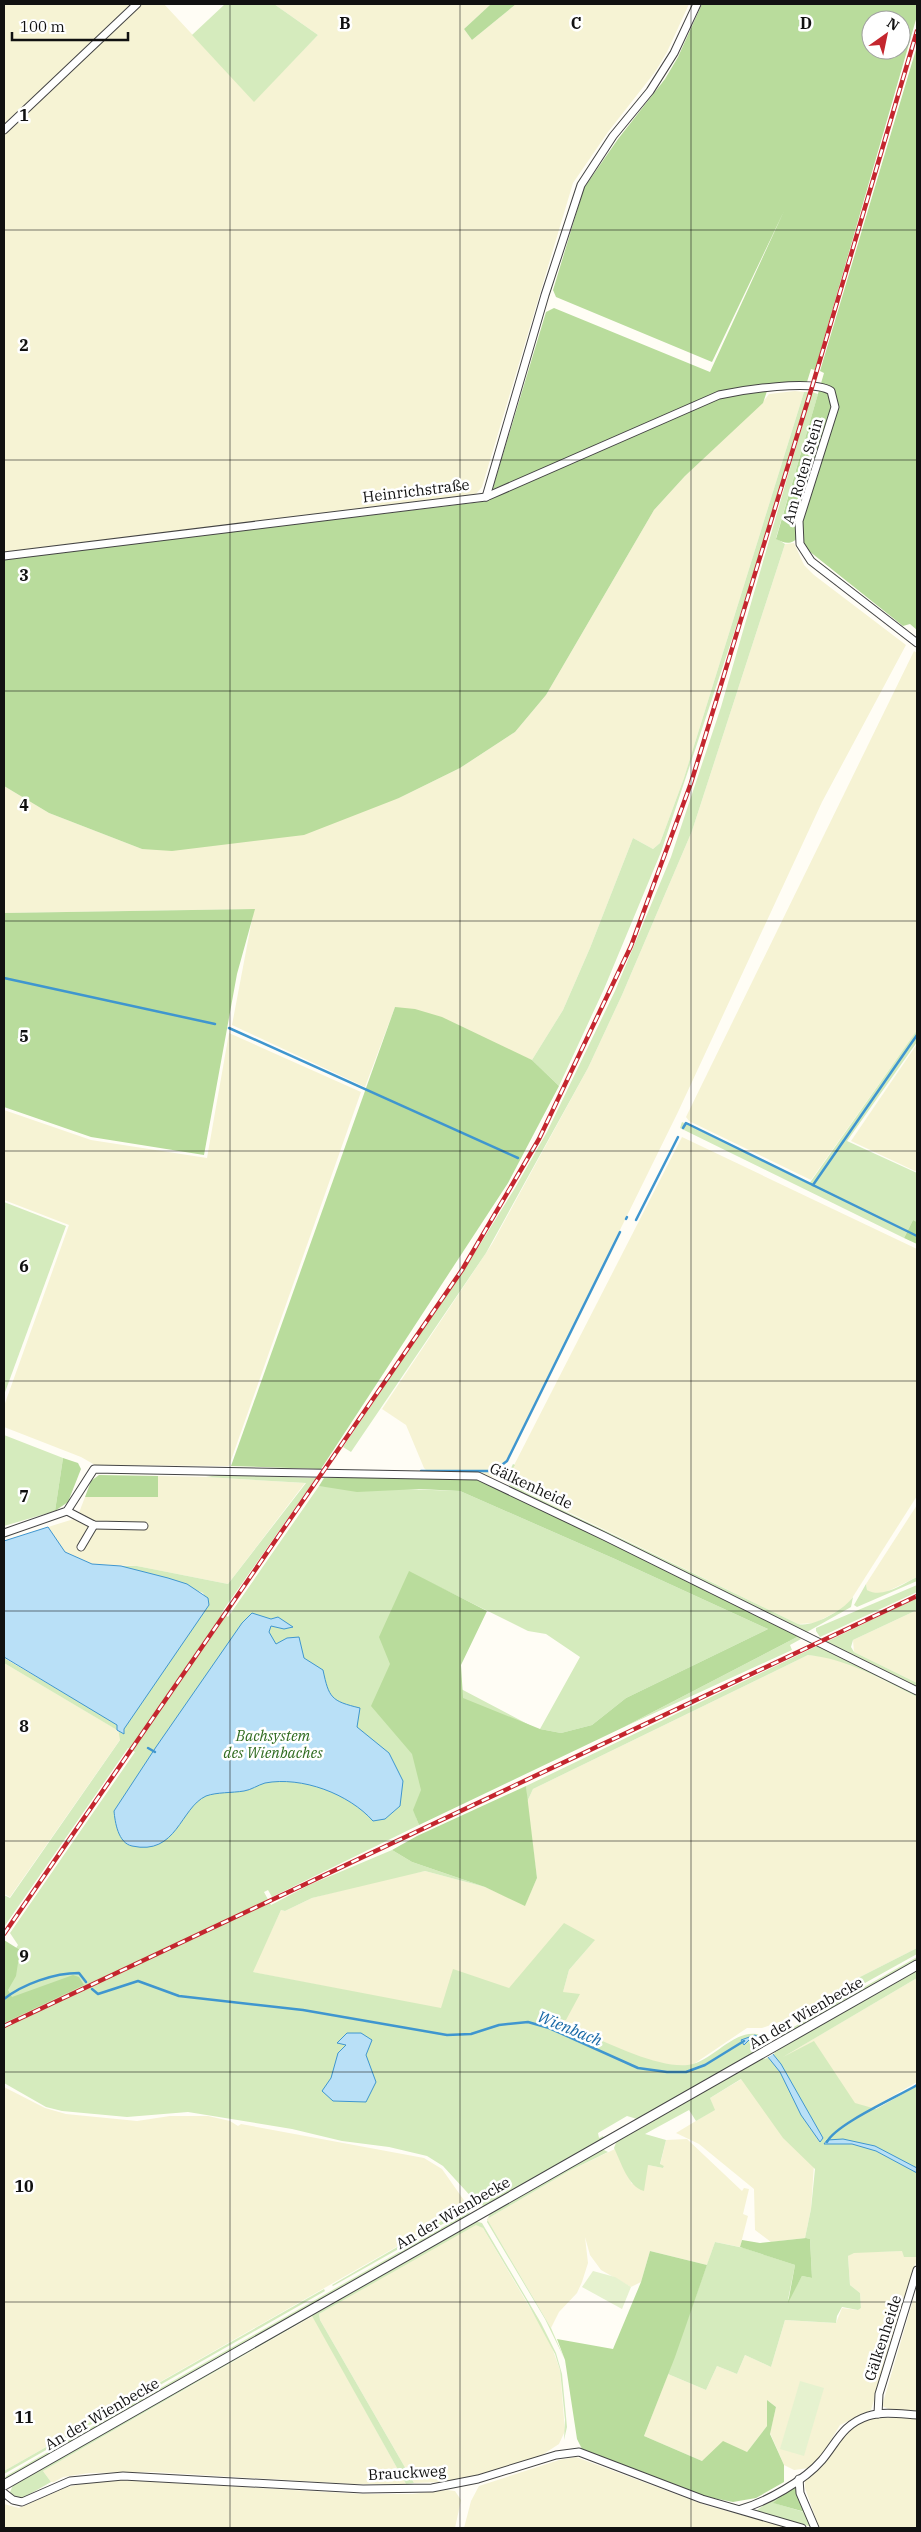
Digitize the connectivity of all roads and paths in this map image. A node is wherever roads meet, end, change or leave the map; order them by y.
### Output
1 (137, 4) edge
2 (697, 4) edge
3 (4, 130) edge
4 (812, 387) joint
5 (486, 497) junction
6 (4, 556) edge
7 (917, 643) edge
8 (68, 1511) junction
9 (94, 1525) junction
10 (144, 1526) dead end
11 (4, 1534) edge
12 (81, 1547) dead end
13 (917, 1691) edge
14 (917, 1965) edge
15 (917, 2270) edge
16 (878, 2414) junction
17 (917, 2415) edge
18 (799, 2479) junction
19 (4, 2485) edge
20 (4, 2493) edge
21 (740, 2509) junction
22 (802, 2528) edge
23 (815, 2528) edge

1 - 3 street
2 - 5 street
4 - 5 street, Heinrichstraße
4 - 7 street, Am Roten Stein
5 - 6 street, Heinrichstraße
8 - 9 street
8 - 11 street
8 - 13 street, Gälkenheide
9 - 10 street
9 - 12 street
14 - 19 street, An der Wienbecke
15 - 16 street, Gälkenheide
16 - 17 street
16 - 18 street
18 - 21 street
18 - 23 street
20 - 21 street, Brauckweg
21 - 22 street, Brauckweg

